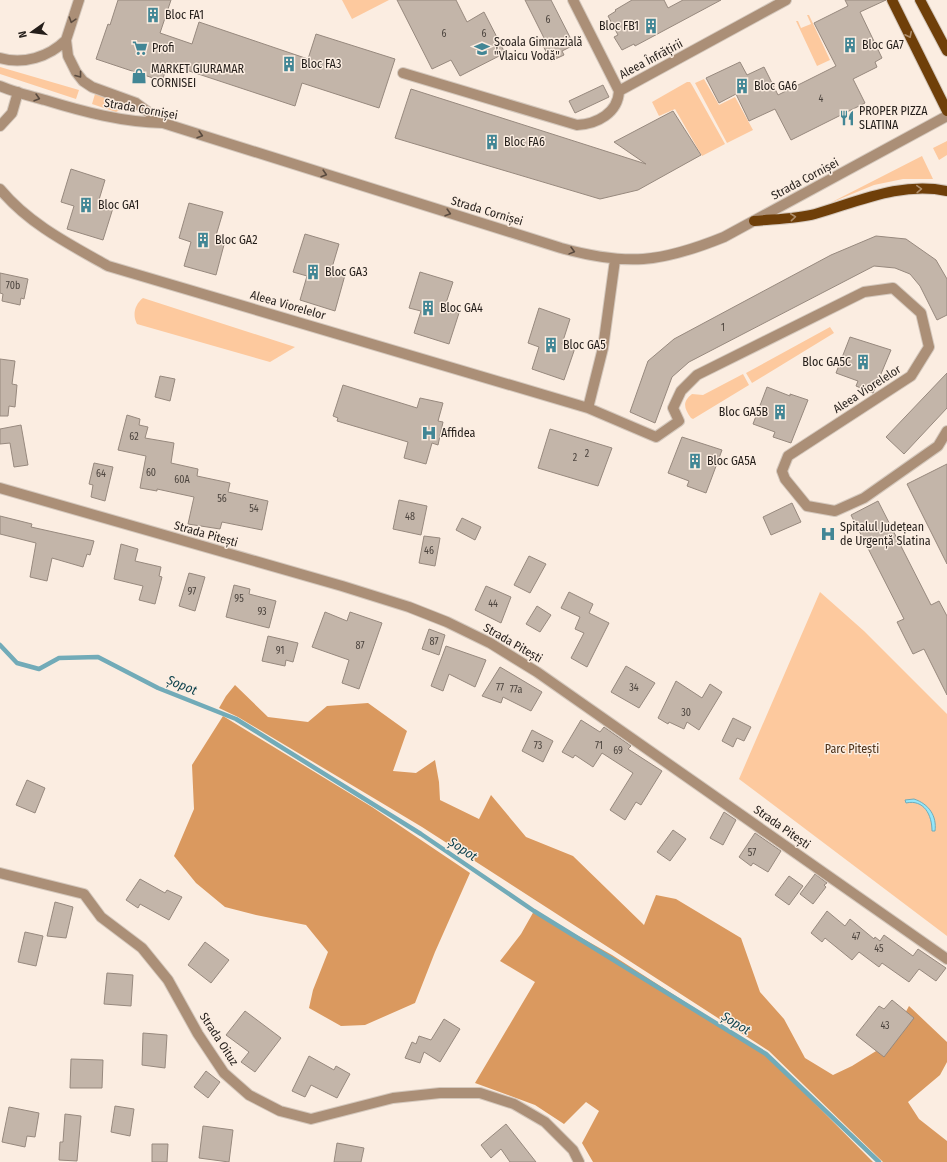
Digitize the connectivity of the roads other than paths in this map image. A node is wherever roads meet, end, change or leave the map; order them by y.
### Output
1 (79, 0) edge
2 (573, 0) edge
3 (786, 0) edge
4 (892, 0) edge
5 (920, 0) edge
6 (66, 40) junction
7 (947, 51) edge
8 (0, 58) edge
9 (403, 73) dead end
10 (0, 86) edge
11 (619, 91) junction
12 (18, 92) junction
13 (947, 111) edge
14 (947, 116) edge
15 (163, 124) junction
16 (0, 126) edge
17 (0, 189) edge
18 (947, 191) edge
19 (754, 221) junction
20 (615, 260) junction
21 (588, 408) junction
22 (947, 431) edge
23 (0, 488) edge
24 (0, 873) edge
25 (947, 959) edge
26 (580, 1162) edge

1 -> 6 street
2 - 11 street, Aleea Înfrățirii
3 - 11 street, Aleea Înfrățirii
4 -> 13 main road
5 - 7 main road
6 - 8 street
6 -> 15 street
9 - 11 street
10 - 12 street, Strada Cornișei
12 -> 15 street, Strada Cornișei
12 - 16 street
14 - 19 street, Strada Cornișei
15 -> 20 street, Strada Cornișei
17 - 21 street, Aleea Viorelelor
19 -> 18 main road
19 - 20 street, Strada Cornișei
20 - 21 street
21 - 22 street, Aleea Viorelelor
23 - 25 street, Strada Pitești
24 - 26 street, Strada Oituz

